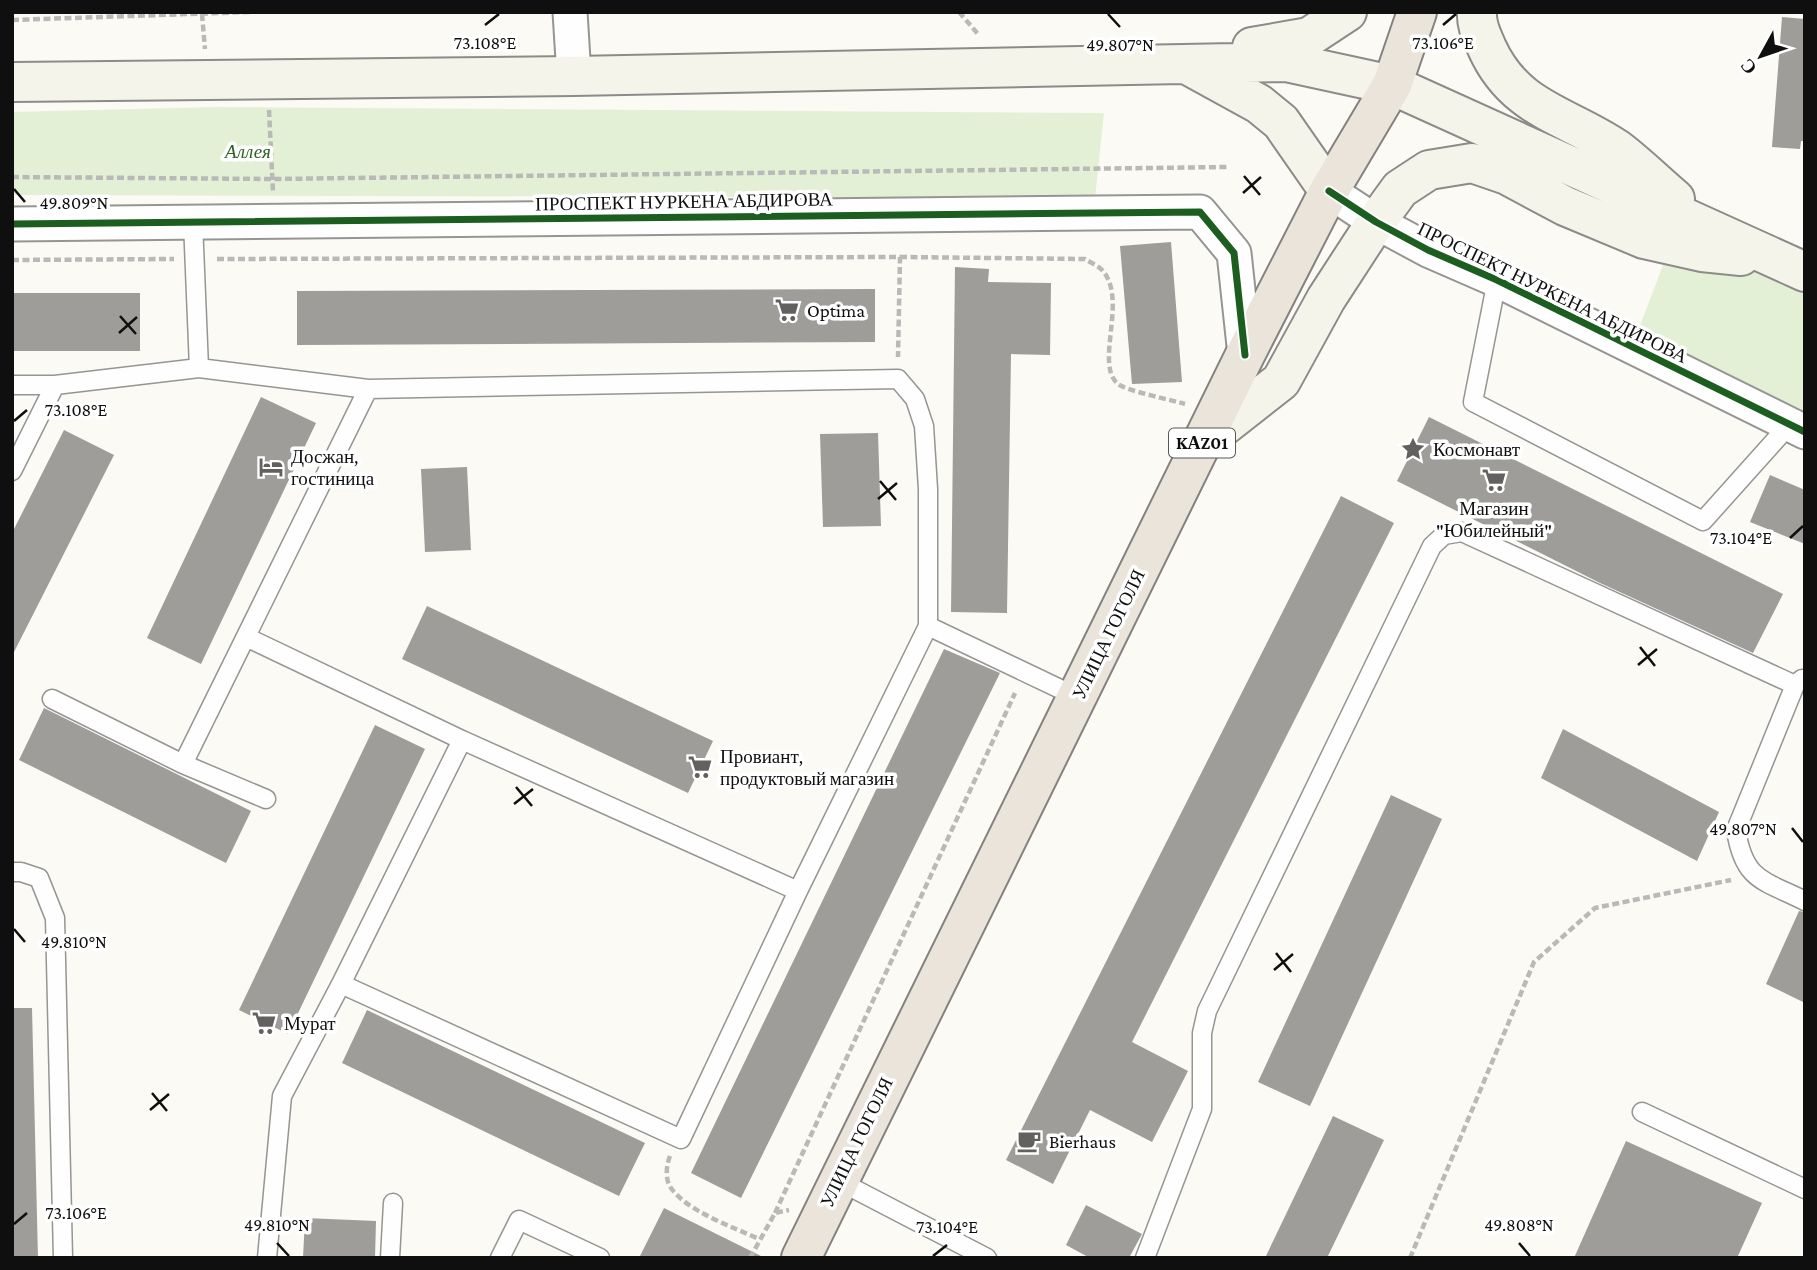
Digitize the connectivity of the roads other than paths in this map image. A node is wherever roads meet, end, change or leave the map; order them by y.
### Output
1 (570, 12) edge
2 (1347, 12) edge
3 (1417, 12) edge
4 (1477, 12) edge
5 (1202, 64) junction
6 (574, 76) junction
7 (12, 82) edge
8 (1392, 85) junction
9 (1329, 191) junction
10 (193, 222) junction
11 (1376, 222) junction
12 (12, 224) edge
13 (1708, 227) junction
14 (1793, 267) edge
15 (1497, 280) junction
16 (1245, 355) junction
17 (199, 368) junction
18 (12, 385) edge
19 (55, 386) junction
20 (368, 390) junction
21 (1209, 428) junction
22 (1797, 428) edge
23 (12, 471) edge
24 (928, 626) junction
25 (247, 637) junction
26 (1800, 681) edge
27 (1077, 697) junction
28 (52, 699) dead end
29 (462, 740) junction
30 (183, 764) junction
31 (266, 799) dead end
32 (12, 872) edge
33 (798, 891) junction
34 (1805, 901) edge
35 (341, 984) junction
36 (1642, 1112) dead end
37 (837, 1180) junction
38 (1805, 1189) edge
39 (393, 1203) dead end
40 (63, 1258) edge
41 (267, 1258) edge
42 (390, 1258) edge
43 (499, 1258) edge
44 (600, 1258) edge
45 (801, 1258) edge
46 (987, 1258) edge
47 (1145, 1258) edge

1 - 6 street
2 - 5 main road
3 - 8 highway, УЛИЦА ГОГОЛЯ / KАZ01
4 - 13 main road
5 - 6 main road
5 - 8 main road
5 - 9 main road
6 - 7 main road
8 - 9 highway, УЛИЦА ГОГОЛЯ / KАZ01
8 - 13 main road
9 - 11 street, ПРОСПЕКТ НУРКЕНА АБДИРОВА
9 - 16 highway, УЛИЦА ГОГОЛЯ / KАZ01
10 - 12 street, ПРОСПЕКТ НУРКЕНА АБДИРОВА
10 - 16 street, ПРОСПЕКТ НУРКЕНА АБДИРОВА
10 - 17 lane
11 - 14 main road
11 - 15 street, ПРОСПЕКТ НУРКЕНА АБДИРОВА
11 - 21 main road
13 - 14 main road
15 - 22 street, ПРОСПЕКТ НУРКЕНА АБДИРОВА
15 - 22 lane
16 - 21 highway, УЛИЦА ГОГОЛЯ / KАZ01
17 - 19 lane
17 - 20 lane
18 - 19 lane
19 - 23 lane
20 - 24 lane
20 - 25 lane
21 - 27 highway, УЛИЦА ГОГОЛЯ / KАZ01
24 - 27 lane
24 - 33 lane
25 - 29 lane
25 - 30 lane
26 - 34 lane
26 - 47 lane
27 - 37 highway, УЛИЦА ГОГОЛЯ / KАZ01
28 - 30 lane
29 - 33 lane
29 - 35 lane
30 - 31 lane
32 - 40 lane
33 - 35 lane
35 - 41 lane
36 - 38 lane
37 - 45 highway, УЛИЦА ГОГОЛЯ / KАZ01
37 - 46 lane
39 - 42 lane
43 - 44 lane

